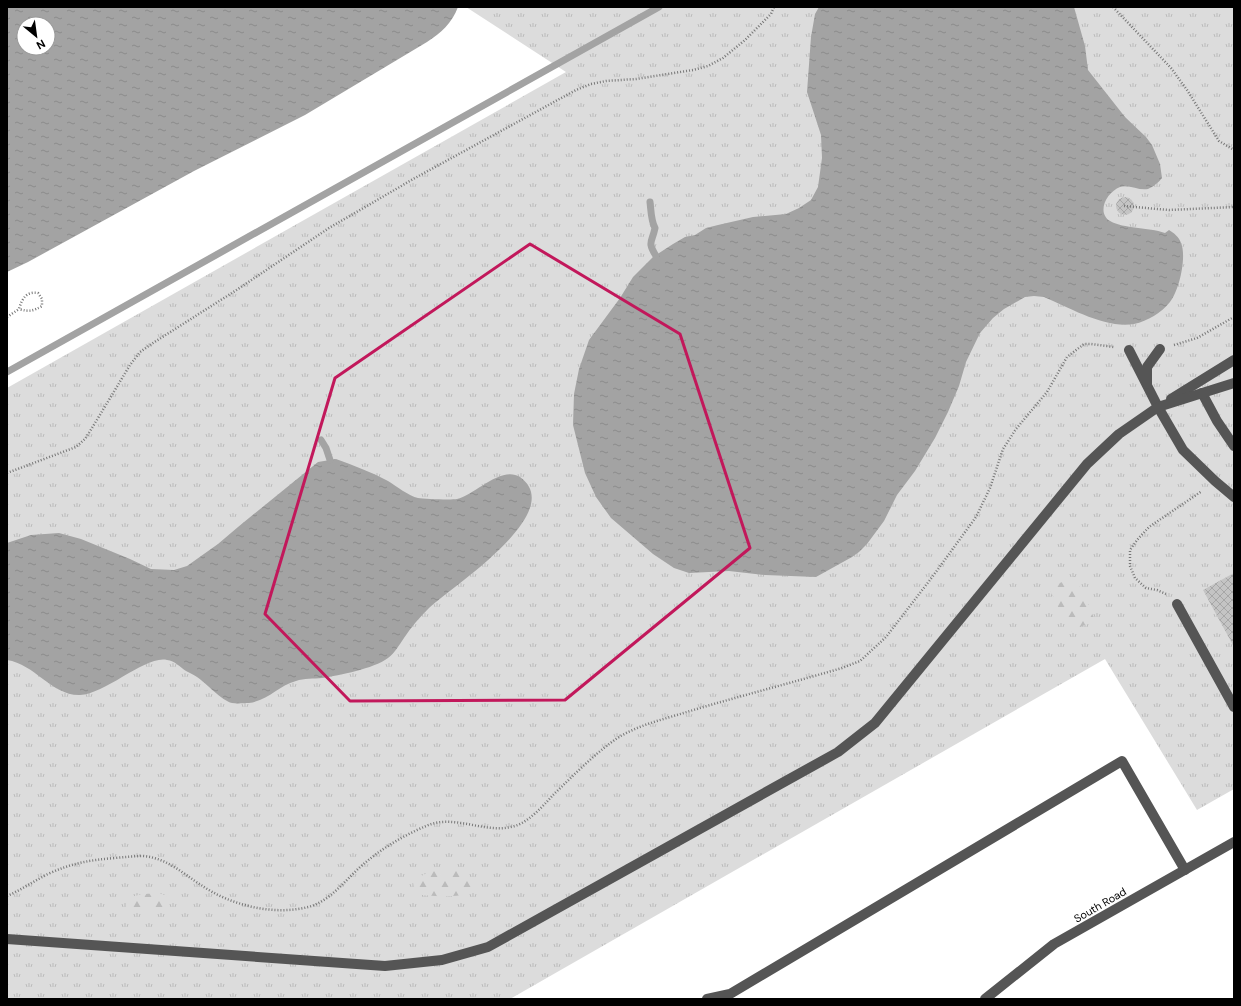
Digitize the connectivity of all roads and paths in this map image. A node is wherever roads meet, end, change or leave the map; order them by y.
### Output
1 (774, 7) edge
2 (1113, 7) edge
3 (1234, 150) edge
4 (1124, 206) dead end
5 (1234, 207) edge
6 (19, 309) junction
7 (7, 317) edge
8 (1234, 317) edge
9 (1160, 349) joint
10 (1129, 350) joint
11 (1234, 360) edge
12 (1234, 382) edge
13 (1147, 386) junction
14 (1202, 393) junction
15 (1158, 407) junction
16 (1234, 446) edge
17 (7, 473) edge
18 (1215, 481) junction
19 (1234, 498) edge
20 (1177, 604) joint
21 (1234, 707) edge
22 (1234, 842) edge
23 (1184, 870) junction
24 (7, 896) edge
25 (7, 939) edge
26 (707, 999) edge
27 (985, 999) edge

1 - 17 path
2 - 3 path
4 - 5 path
6 - 6 path
6 - 7 path
8 - 9 path
9 - 13 street
10 - 13 street
10 - 24 path
11 - 15 street
12 - 14 street
13 - 15 street
14 - 15 street
14 - 16 street
15 - 18 street
15 - 25 street
18 - 19 street
18 - 20 path
20 - 21 street
22 - 23 street, South Road
23 - 26 street
23 - 27 street, South Road

